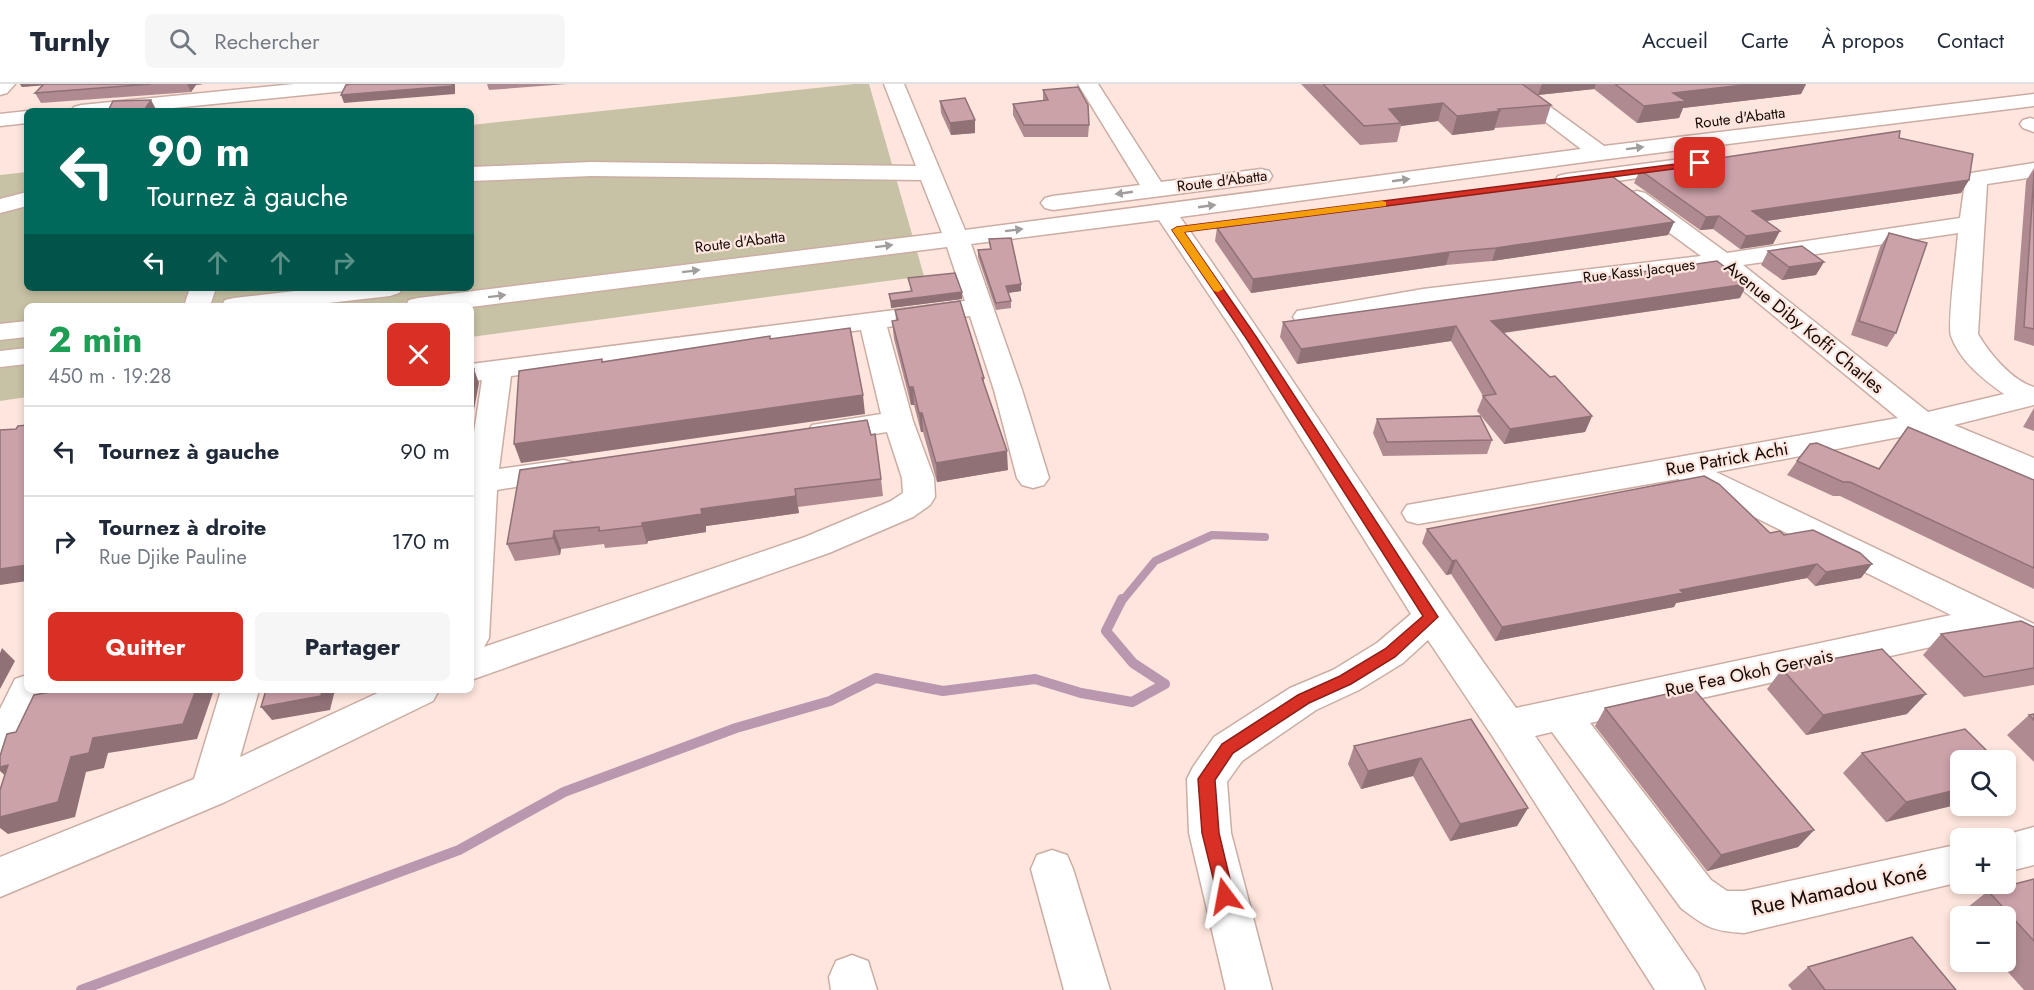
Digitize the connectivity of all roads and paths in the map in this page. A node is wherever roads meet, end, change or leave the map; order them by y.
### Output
1 (5, 84) edge
2 (142, 84) edge
3 (355, 84) edge
4 (894, 84) edge
5 (1506, 84) edge
6 (2015, 84) edge
7 (1095, 85) edge
8 (1972, 88) junction
9 (0, 89) edge
10 (257, 89) edge
11 (2034, 99) edge
12 (2000, 104) junction
13 (127, 106) junction
14 (109, 108) edge
15 (24, 117) edge
16 (0, 120) edge
17 (1584, 152) junction
18 (1700, 163) edge
19 (1334, 167) dead end
20 (2034, 170) edge
21 (930, 173) junction
22 (474, 174) edge
23 (1278, 174) dead end
24 (1546, 183) edge
25 (1439, 197) edge
26 (24, 200) edge
27 (0, 206) edge
28 (1031, 206) dead end
29 (1165, 210) junction
30 (971, 213) dead end
31 (943, 224) junction
32 (1971, 224) junction
33 (1722, 261) junction
34 (364, 291) edge
35 (260, 303) edge
36 (437, 303) edge
37 (978, 307) junction
38 (1306, 317) edge
39 (872, 321) junction
40 (24, 329) edge
41 (0, 332) edge
42 (24, 356) edge
43 (0, 359) edge
44 (485, 372) edge
45 (2030, 397) edge
46 (898, 421) junction
47 (1923, 423) junction
48 (795, 436) edge
49 (586, 466) edge
50 (1682, 468) junction
51 (2034, 470) edge
52 (1033, 478) dead end
53 (483, 482) junction
54 (1418, 513) dead end
55 (474, 599) edge
56 (1431, 617) junction
57 (1990, 620) junction
58 (2034, 640) edge
59 (474, 665) edge
60 (27, 693) edge
61 (239, 693) edge
62 (414, 693) edge
63 (1560, 714) junction
64 (1507, 726) junction
65 (0, 748) edge
66 (211, 790) junction
67 (2034, 846) edge
68 (2016, 850) edge
69 (1950, 865) edge
70 (1052, 869) dead end
71 (0, 877) edge
72 (1087, 990) edge
73 (1249, 990) edge
74 (1682, 990) edge

1 - 9 street
2 - 13 street
3 - 10 street
4 - 21 street
5 - 17 street, Avenue Diby Koffi Charles
6 - 8 street, Route d'Abatta
7 - 29 street
8 - 12 street
8 - 17 street, Route d'Abatta
10 - 13 street
11 - 12 street
17 -> 12 street
13 - 14 street
15 - 16 street
17 - 18 street
17 - 19 street, Route d'Abatta
17 - 24 street
29 -> 17 street
17 - 33 street, Avenue Diby Koffi Charles
20 - 32 street
21 - 22 street
21 - 31 street
23 - 29 street, Route d'Abatta
25 - 29 street
26 - 27 street
29 -> 28 street, Route d'Abatta
31 -> 29 street
29 - 56 street
30 - 31 street, Route d'Abatta
36 -> 31 street, Route d'Abatta
31 - 37 street
32 - 33 street, Rue Kassi Jacques
32 - 45 street
33 - 38 street, Rue Kassi Jacques
33 - 47 street, Avenue Diby Koffi Charles
34 - 35 street
37 - 39 street
37 - 52 street
39 - 44 street
39 - 46 street
40 - 41 street
42 - 43 street
44 - 53 street
45 - 47 street, Rue Patrick Achi
46 - 48 street
46 - 59 street
47 - 50 street, Rue Patrick Achi
47 - 51 street, Avenue Diby Koffi Charles
49 - 53 street
50 - 54 street, Rue Patrick Achi
50 - 57 street
53 - 55 street
56 - 64 street
56 - 73 street
57 - 58 street
57 - 63 street, Rue Fea Okoh Gervais
60 - 65 street
61 - 66 street
62 - 66 street
63 - 64 street, Rue Fea Okoh Gervais
63 - 69 street, Rue Mamadou Koné
64 - 74 street
66 - 71 street
67 - 68 street
70 - 72 street

